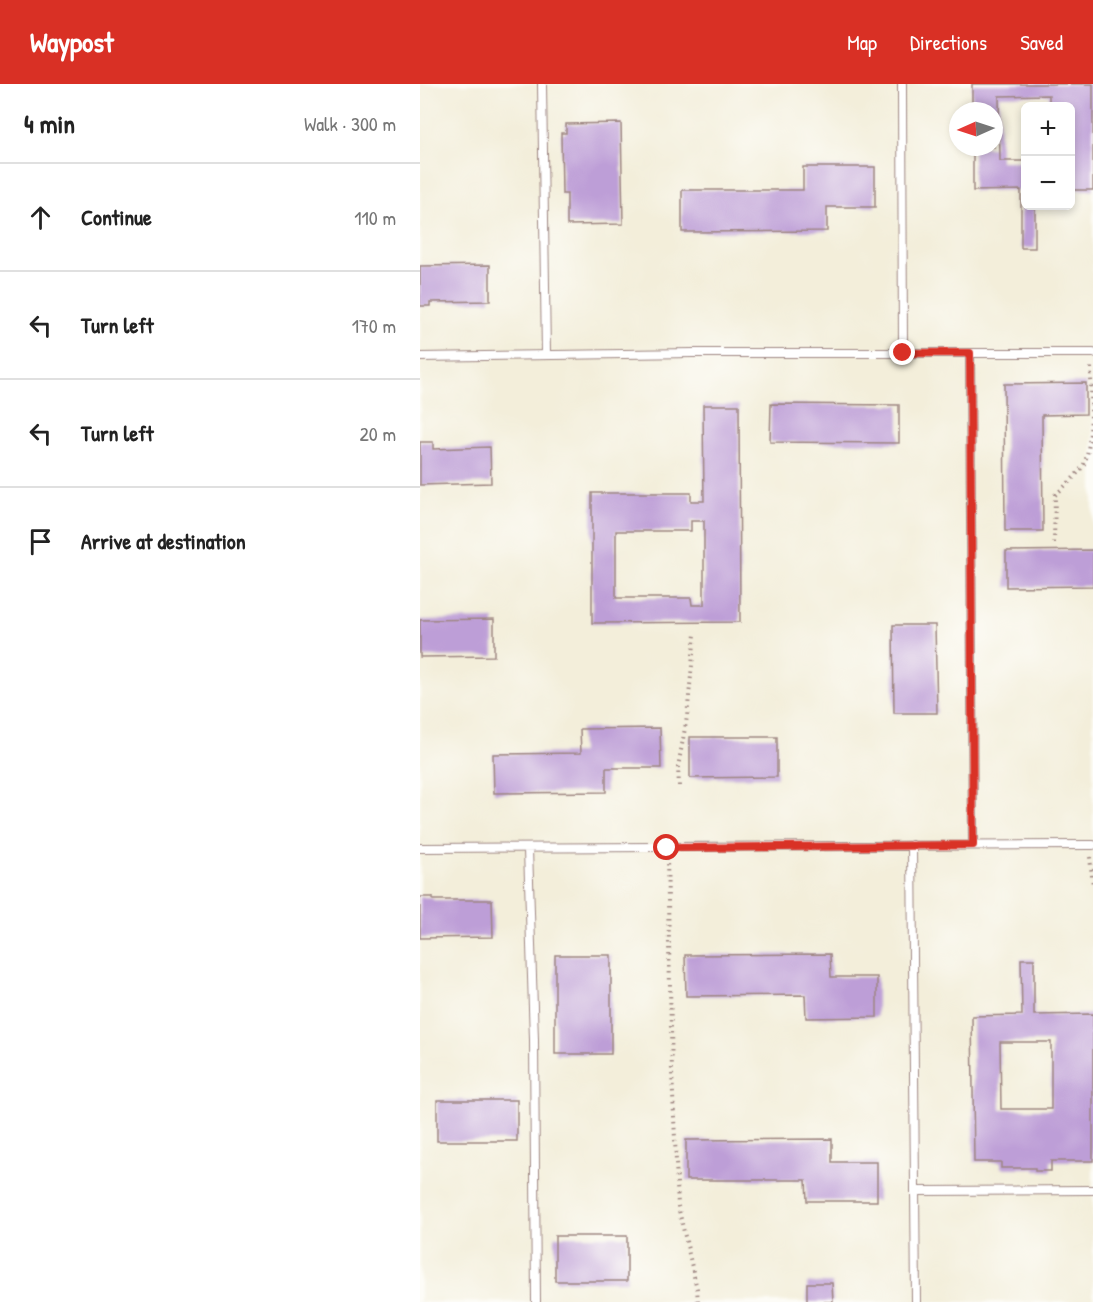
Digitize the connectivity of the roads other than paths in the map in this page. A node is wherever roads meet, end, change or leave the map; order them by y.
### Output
1 (542, 84) edge
2 (902, 84) edge
3 (903, 353) junction
4 (970, 353) junction
5 (1092, 353) edge
6 (546, 354) junction
7 (420, 357) edge
8 (912, 845) junction
9 (973, 845) junction
10 (1091, 845) edge
11 (420, 848) edge
12 (528, 849) junction
13 (1093, 1190) edge
14 (915, 1191) junction
15 (536, 1302) edge
16 (916, 1302) edge

1 - 6 lane
2 - 3 lane
3 - 4 lane
3 - 6 lane
4 - 5 lane
4 - 9 lane
6 - 7 lane
8 - 9 lane
8 - 12 lane
8 - 14 lane
9 - 10 lane
11 - 12 lane
12 - 15 lane
13 - 14 lane
14 - 16 lane

